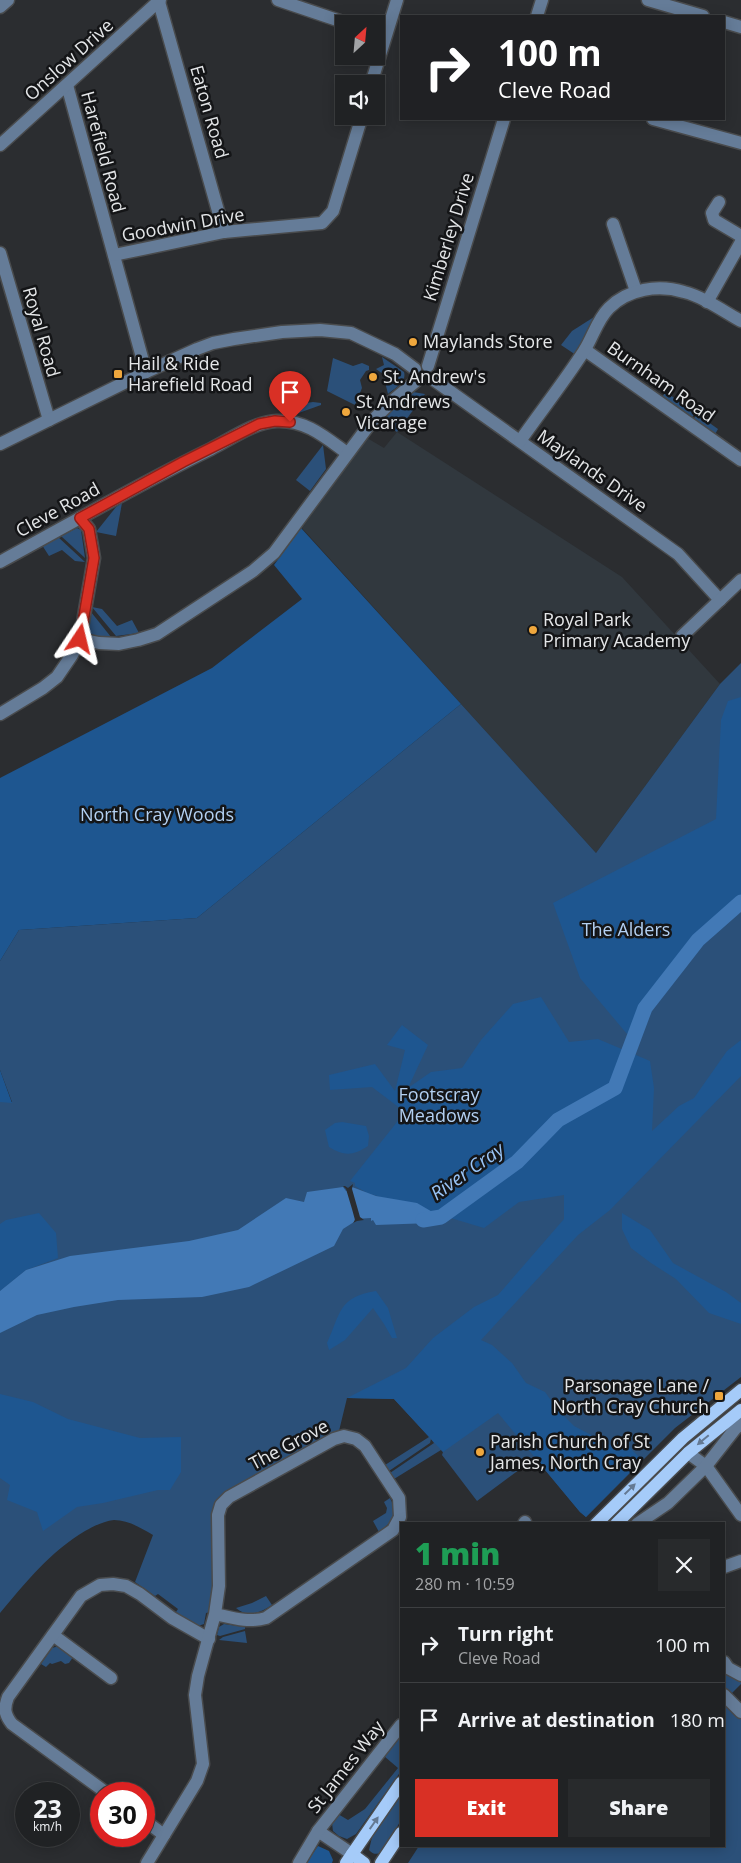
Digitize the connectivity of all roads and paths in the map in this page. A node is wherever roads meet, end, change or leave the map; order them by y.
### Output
1 (8, 0) edge
2 (278, 0) edge
3 (397, 0) edge
4 (542, 0) edge
5 (648, 0) edge
6 (160, 1) edge
7 (0, 7) edge
8 (537, 15) edge
9 (700, 15) edge
10 (335, 19) edge
11 (725, 22) edge
12 (385, 26) edge
13 (741, 27) edge
14 (67, 85) junction
15 (504, 120) edge
16 (657, 120) edge
17 (359, 125) edge
18 (741, 143) edge
19 (0, 145) edge
20 (719, 202) dead end
21 (613, 224) dead end
22 (224, 232) junction
23 (741, 236) edge
24 (741, 242) edge
25 (0, 253) edge
26 (114, 255) junction
27 (636, 291) junction
28 (707, 302) junction
29 (741, 322) edge
30 (585, 350) junction
31 (428, 366) junction
32 (146, 372) junction
33 (415, 376) junction
34 (434, 380) junction
35 (49, 420) junction
36 (520, 441) junction
37 (0, 444) edge
38 (347, 453) junction
39 (741, 460) edge
40 (80, 518) junction
41 (0, 562) edge
42 (741, 580) edge
43 (720, 600) junction
44 (682, 636) dead end
45 (80, 639) junction
46 (0, 714) edge
47 (741, 1390) edge
48 (741, 1410) edge
49 (741, 1424) edge
50 (688, 1453) junction
51 (706, 1466) junction
52 (741, 1515) edge
53 (598, 1522) edge
54 (618, 1522) edge
55 (640, 1522) edge
56 (741, 1561) edge
57 (725, 1567) edge
58 (215, 1614) junction
59 (53, 1635) junction
60 (208, 1640) junction
61 (725, 1664) edge
62 (741, 1675) edge
63 (111, 1678) dead end
64 (725, 1696) edge
65 (741, 1712) edge
66 (400, 1727) edge
67 (92, 1782) edge
68 (400, 1784) edge
69 (155, 1828) edge
70 (318, 1831) junction
71 (164, 1835) junction
72 (400, 1835) edge
73 (349, 1859) edge
74 (147, 1863) edge
75 (299, 1863) edge
76 (364, 1863) edge
77 (382, 1863) edge

1 - 7 street
2 - 10 street
3 - 12 street
4 - 8 street
5 - 9 street
6 - 14 street, Onslow Drive
6 - 22 street, Eaton Road
11 - 13 street
14 - 19 street, Onslow Drive
14 - 26 street, Harefield Road
15 - 31 street, Kimberley Drive
16 - 18 street
17 - 22 street, Goodwin Drive
20 - 23 street
21 - 27 street
22 - 26 street, Goodwin Drive
24 - 28 street
25 - 35 street, Royal Road
26 - 32 street, Harefield Road
27 - 28 street
27 - 30 street
28 - 29 street
30 - 36 street
30 - 39 street, Burnham Road
31 - 33 street
31 - 34 street
32 - 33 street
32 - 35 street
33 - 34 street
33 - 38 street
34 - 36 street, Maylands Drive
35 - 37 street
36 - 43 street, Maylands Drive
38 - 40 street, Cleve Road
38 - 45 street
40 - 41 street, Cleve Road
40 - 45 street
42 - 43 street
43 - 44 street
45 - 46 street
53 -> 47 main road
48 -> 50 main road
49 - 51 street
50 - 51 street
50 - 54 main road
51 - 52 street
51 - 55 street
56 - 57 street
58 - 58 street, The Grove
58 - 60 street, The Grove
59 - 60 street
59 - 63 street
59 - 67 street
60 - 71 street, The Grove
61 - 62 street
64 - 65 street
66 - 70 street, St James Way
73 -> 68 main road
69 - 71 street
70 - 73 street, St James Way
70 - 75 street, St James Way
71 - 74 street, The Grove
72 - 77 main road
73 - 76 main road

